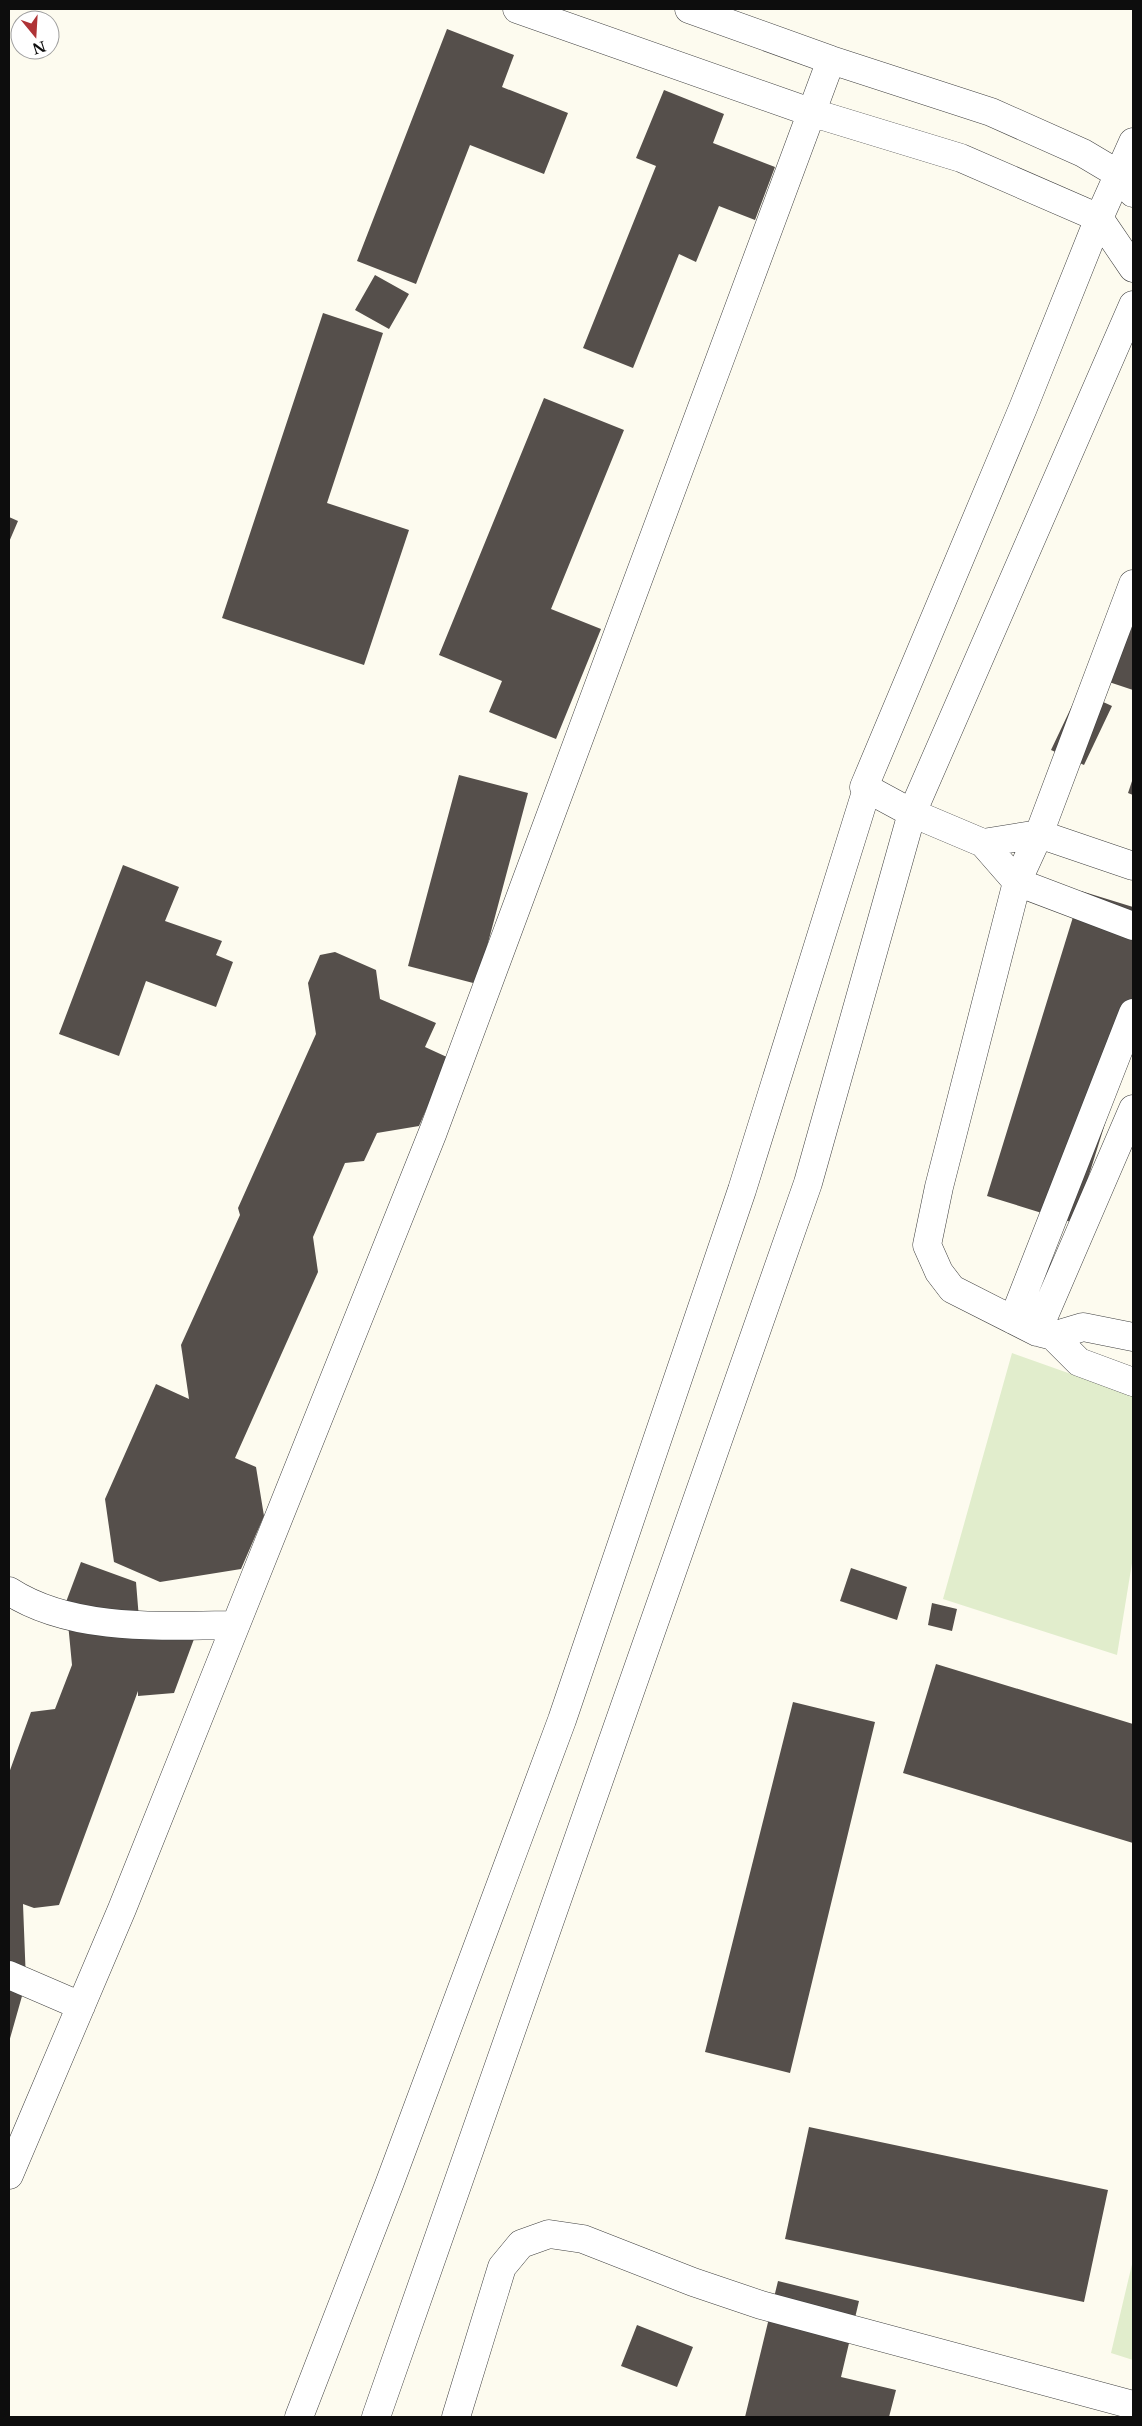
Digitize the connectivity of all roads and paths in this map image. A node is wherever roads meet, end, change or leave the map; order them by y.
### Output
1 (517, 9) edge
2 (689, 9) edge
3 (831, 60) junction
4 (810, 112) junction
5 (1133, 142) edge
6 (1126, 184) edge
7 (1099, 218) junction
8 (1133, 268) edge
9 (1133, 306) edge
10 (1133, 584) edge
11 (864, 787) junction
12 (912, 813) junction
13 (1039, 834) junction
14 (983, 843) junction
15 (1133, 866) edge
16 (1017, 882) junction
17 (1133, 926) edge
18 (1133, 1013) edge
19 (1133, 1109) edge
20 (1012, 1320) junction
21 (1045, 1334) junction
22 (1133, 1337) edge
23 (1133, 1382) edge
24 (9, 1591) edge
25 (235, 1625) junction
26 (9, 1975) edge
27 (81, 2006) junction
28 (9, 2175) edge
29 (1133, 2405) edge
30 (299, 2417) edge
31 (376, 2417) edge
32 (456, 2417) edge

1 - 4 street
2 - 3 street
3 - 4 street
3 - 6 street
4 - 7 street
4 - 25 street
5 - 6 street
6 - 7 street
7 - 8 street
7 - 11 street
9 - 12 street
10 - 13 street
11 - 12 street
11 - 30 street
12 - 14 street
12 - 31 street
13 - 14 street
13 - 15 street
13 - 16 street
14 - 16 street
16 - 17 street
16 - 20 street
18 - 20 street
19 - 21 street
20 - 21 street
21 - 22 street
21 - 23 street
24 - 25 street
25 - 27 street
26 - 27 street
27 - 28 street
29 - 32 street

